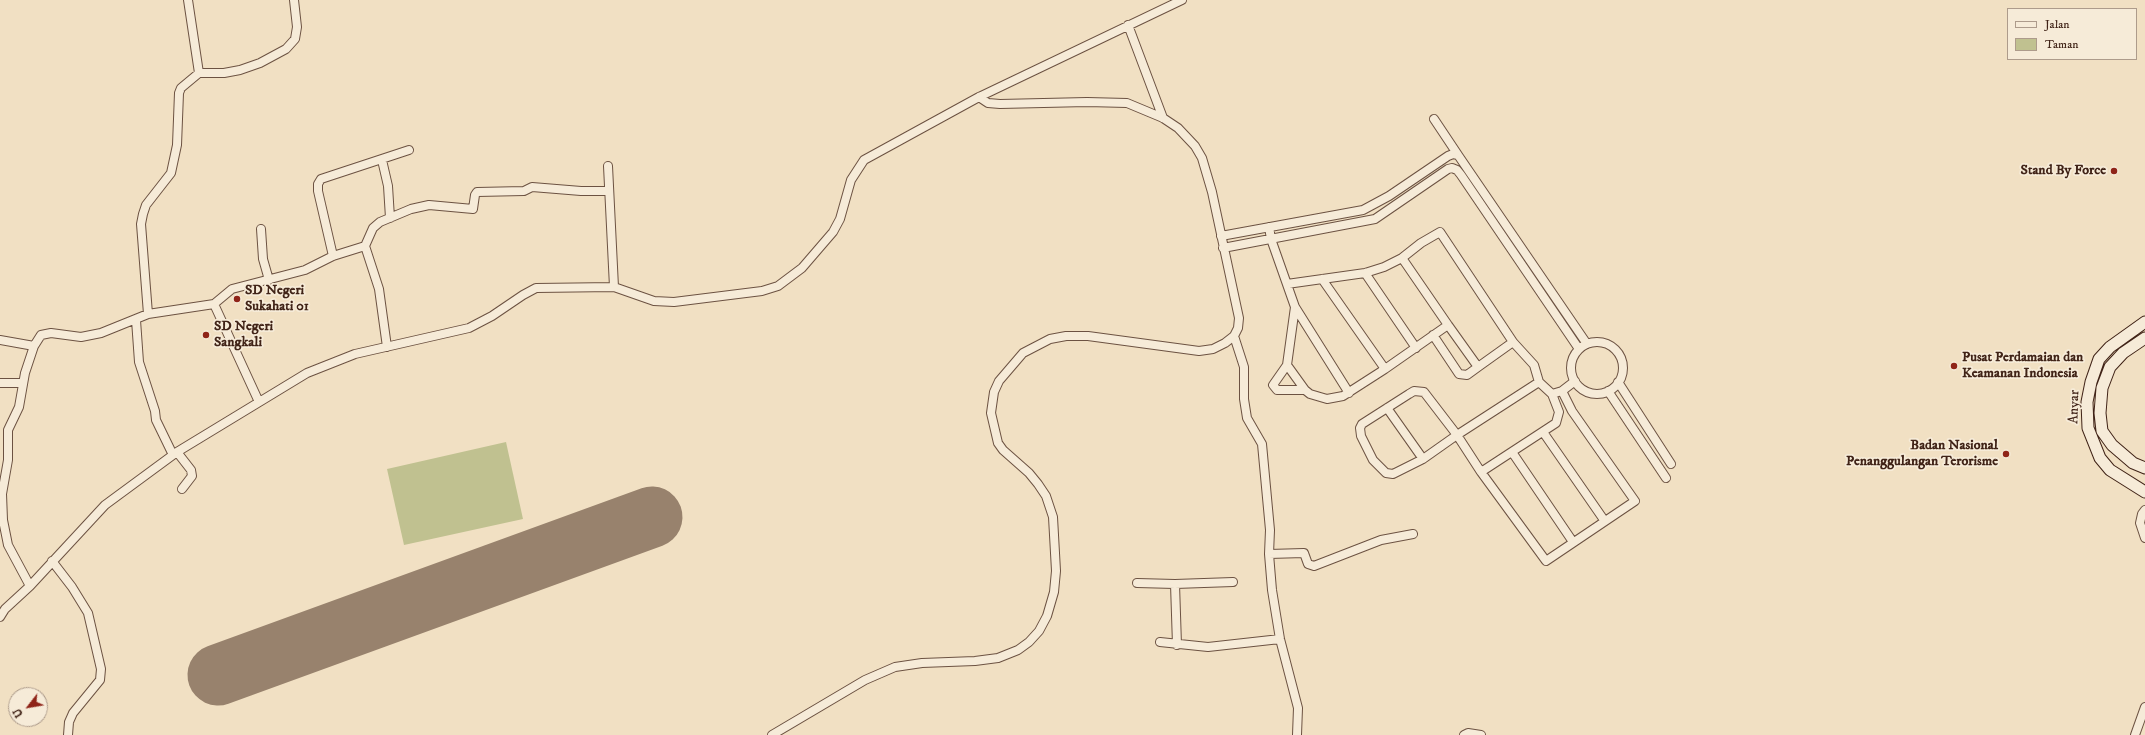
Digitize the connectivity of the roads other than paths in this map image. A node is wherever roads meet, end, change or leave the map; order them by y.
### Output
1 (188, 0) edge
2 (294, 0) edge
3 (1182, 0) edge
4 (1128, 25) junction
5 (199, 73) junction
6 (979, 97) junction
7 (1163, 118) junction
8 (1434, 119) dead end
9 (409, 150) dead end
10 (1458, 155) junction
11 (382, 160) junction
12 (608, 166) dead end
13 (609, 191) junction
14 (390, 218) junction
15 (1269, 227) junction
16 (261, 229) dead end
17 (1221, 236) junction
18 (1271, 239) junction
19 (366, 246) junction
20 (1223, 248) junction
21 (333, 256) junction
22 (1402, 258) junction
23 (1365, 273) junction
24 (1322, 279) junction
25 (269, 280) junction
26 (1287, 284) junction
27 (614, 287) junction
28 (214, 304) junction
29 (1295, 307) junction
30 (148, 314) junction
31 (136, 320) junction
32 (2145, 322) edge
33 (1448, 325) junction
34 (1433, 335) junction
35 (1234, 336) junction
36 (2145, 338) edge
37 (0, 340) edge
38 (1513, 342) junction
39 (1587, 344) junction
40 (34, 346) junction
41 (387, 347) junction
42 (1416, 348) junction
43 (1579, 349) junction
44 (2099, 359) junction
45 (1287, 365) junction
46 (1478, 367) junction
47 (2110, 367) junction
48 (1385, 369) junction
49 (1575, 381) junction
50 (1539, 382) junction
51 (1618, 382) junction
52 (0, 383) edge
53 (23, 383) junction
54 (1305, 390) junction
55 (1562, 391) junction
56 (1608, 391) junction
57 (1349, 393) junction
58 (1552, 394) junction
59 (259, 402) junction
60 (1387, 408) junction
61 (1543, 432) junction
62 (1456, 435) junction
63 (1512, 452) junction
64 (175, 453) junction
65 (1423, 459) junction
66 (1672, 464) dead end
67 (2145, 468) edge
68 (1481, 472) junction
69 (1666, 478) dead end
70 (182, 489) dead end
71 (2145, 492) edge
72 (2145, 510) edge
73 (1604, 520) junction
74 (1413, 534) dead end
75 (2145, 538) edge
76 (1573, 542) junction
77 (1269, 554) junction
78 (52, 561) junction
79 (1233, 582) dead end
80 (1137, 583) dead end
81 (1175, 584) junction
82 (30, 586) junction
83 (0, 616) edge
84 (1280, 638) junction
85 (1160, 642) dead end
86 (1177, 645) junction
87 (2145, 707) edge
88 (2142, 721) edge
89 (68, 735) edge
90 (772, 735) edge
91 (1297, 735) edge
92 (1464, 735) edge
93 (1481, 735) edge
94 (2135, 735) edge

1 - 5 street
2 - 5 street
3 - 4 street
4 - 6 street
4 - 7 street
5 - 30 street
6 - 7 street
6 - 27 street
7 - 17 street
8 - 10 street
9 - 11 street
10 - 15 street
10 - 39 street
11 - 14 street
11 - 21 street
12 - 13 street
13 - 14 street
13 - 27 street
14 - 19 street
15 - 17 street
15 - 18 street
16 - 25 street
17 - 20 street
18 - 20 street
18 - 26 street
18 - 43 street
19 - 21 street
19 - 41 street
20 - 35 street
21 - 25 street
22 - 23 street
22 - 33 street
22 - 38 street
23 - 24 street
23 - 42 street
24 - 26 street
24 - 48 street
25 - 28 street
26 - 29 street
27 - 41 street
28 - 30 street
28 - 59 street
29 - 45 street
29 - 57 street
30 - 31 street
31 - 40 street
31 - 64 street
32 - 44 street, Anyar
33 - 34 street
33 - 46 street
34 - 42 street
34 - 46 street
35 - 77 street
35 - 90 street
36 - 47 street, Anyar
37 - 40 street
38 - 46 street
38 - 50 street
39 - 43 street
39 - 51 street
40 - 53 street
41 - 59 street
42 - 48 street
43 - 49 street
44 - 47 street
44 - 71 street, Anyar
45 - 54 street
45 - 54 street
47 - 67 street, Anyar
48 - 57 street
49 - 55 street
49 - 56 street
50 - 58 street
50 - 62 street
51 - 56 street
51 - 66 street
52 - 53 street
53 - 82 street
54 - 57 street
55 - 58 street
55 - 73 street
56 - 69 street
58 - 61 street
59 - 64 street
60 - 62 street
60 - 65 street
60 - 65 street
61 - 63 street
61 - 73 street
62 - 65 street
62 - 68 street
63 - 68 street
63 - 76 street
64 - 70 street
64 - 78 street
68 - 76 street
72 - 75 street
73 - 76 street
74 - 77 street
77 - 84 street
78 - 82 street
78 - 89 street
79 - 81 street
80 - 81 street
81 - 86 street
82 - 83 street
84 - 86 street
84 - 91 street
85 - 86 street
87 - 88 street
88 - 94 street
92 - 93 street

